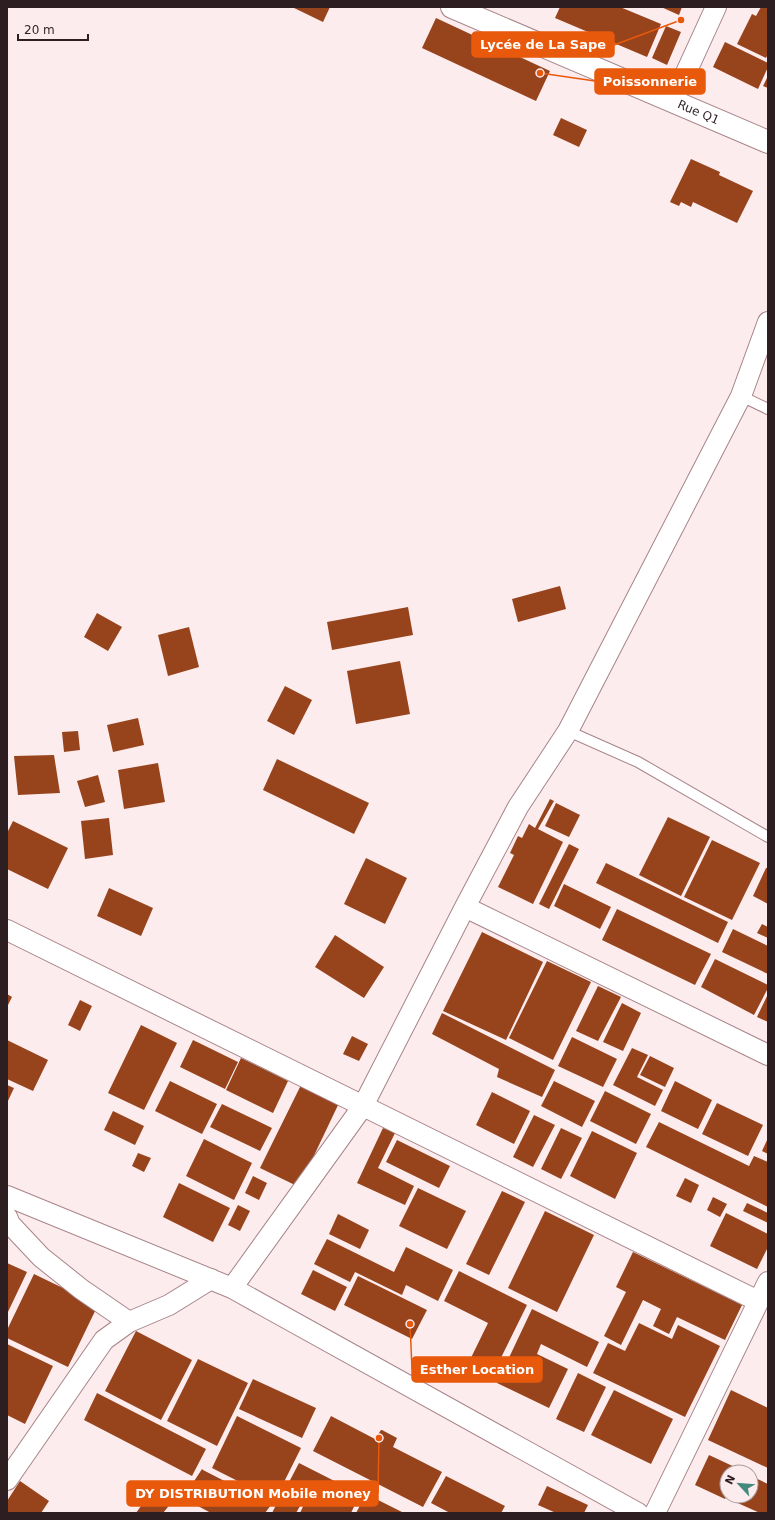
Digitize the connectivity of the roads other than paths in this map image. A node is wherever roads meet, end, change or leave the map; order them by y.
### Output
1 (452, 7) edge
2 (716, 7) edge
3 (673, 101) junction
4 (768, 142) edge
5 (768, 322) edge
6 (741, 396) junction
7 (768, 409) edge
8 (568, 731) junction
9 (768, 837) edge
10 (465, 907) junction
11 (7, 930) edge
12 (768, 1055) edge
13 (363, 1106) junction
14 (7, 1196) edge
15 (7, 1218) edge
16 (211, 1279) junction
17 (768, 1282) edge
18 (232, 1288) junction
19 (758, 1302) junction
20 (129, 1322) junction
21 (7, 1480) edge
22 (638, 1513) edge
23 (655, 1513) edge

1 - 3 street, Rue Q1
2 - 3 street
3 - 4 street, Rue Q1
5 - 6 street
6 - 7 lane
6 - 8 street
8 - 9 lane
8 - 10 street
10 - 12 street
10 - 13 street
11 - 13 street
13 - 18 street
13 - 19 street
14 - 16 street
15 - 20 street
16 - 18 street
16 - 20 street
17 - 19 street
18 - 22 street
19 - 23 street
20 - 21 street

